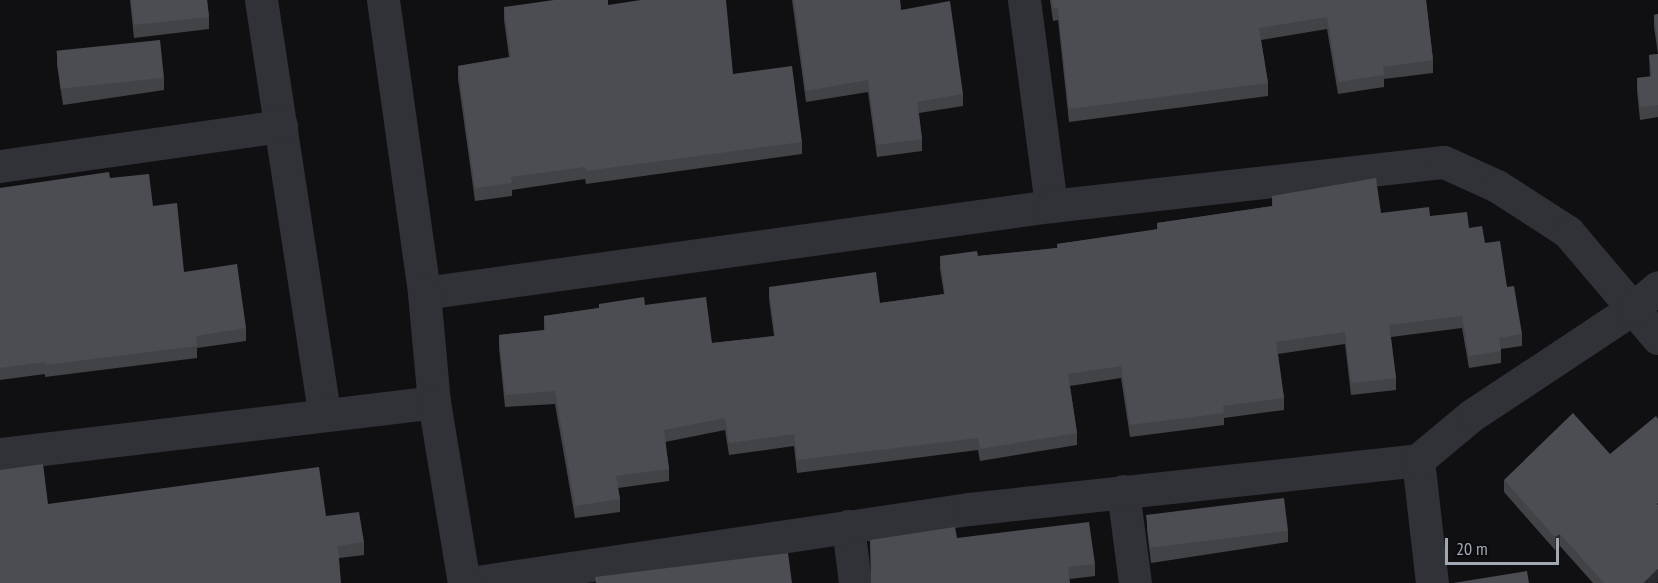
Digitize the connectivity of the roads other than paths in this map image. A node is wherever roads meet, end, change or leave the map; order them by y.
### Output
1 (261, 0) edge
2 (383, 0) edge
3 (1024, 0) edge
4 (282, 126) junction
5 (0, 164) edge
6 (1051, 206) junction
7 (1658, 287) edge
8 (424, 292) junction
9 (1632, 309) junction
10 (1658, 338) edge
11 (434, 402) junction
12 (324, 412) junction
13 (0, 454) edge
14 (1418, 460) junction
15 (1123, 491) junction
16 (848, 526) junction
17 (572, 576) edge
18 (464, 583) edge
19 (470, 583) edge
20 (855, 583) edge
21 (1135, 583) edge
22 (1432, 583) edge

1 - 4 street
2 - 8 street
3 - 6 street
4 - 5 street
4 - 12 street
6 - 8 street
6 - 9 street
7 - 9 street
8 - 11 street
9 - 10 street
9 - 14 street
11 - 12 street
11 - 18 street
12 - 13 street
14 - 15 street
14 - 22 street
15 - 16 street
15 - 21 street
16 - 17 street
16 - 20 street
17 - 19 street

